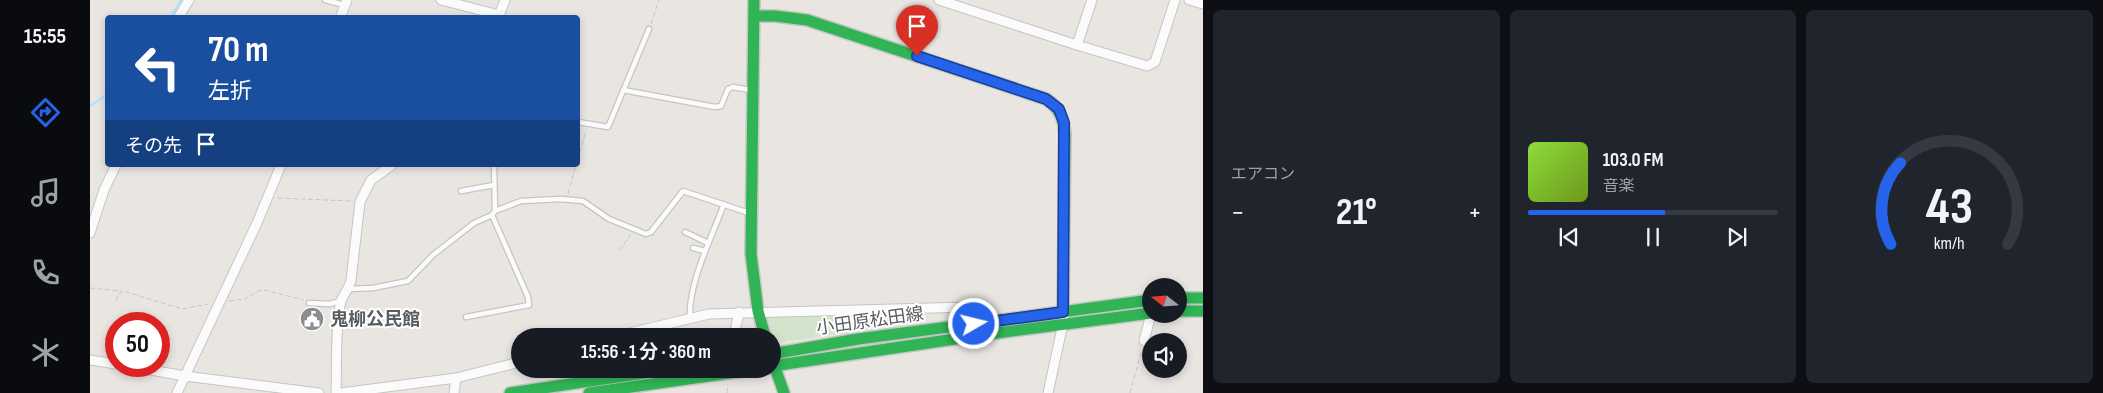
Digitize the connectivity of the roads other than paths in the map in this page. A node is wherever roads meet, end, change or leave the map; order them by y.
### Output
1 (189, 0) edge
2 (325, 0) edge
3 (441, 0) edge
4 (506, 0) edge
5 (754, 0) edge
6 (939, 0) edge
7 (1092, 0) edge
8 (1175, 0) edge
9 (1189, 0) edge
10 (346, 2) edge
11 (1203, 4) edge
12 (180, 15) edge
13 (341, 15) edge
14 (494, 15) edge
15 (498, 15) edge
16 (754, 16) junction
17 (650, 29) road end
18 (1077, 45) junction
19 (623, 90) junction
20 (754, 91) junction
21 (580, 122) edge
22 (115, 167) edge
23 (279, 167) edge
24 (389, 167) edge
25 (494, 167) edge
26 (494, 185) junction
27 (462, 191) dead end
28 (724, 204) junction
29 (493, 213) junction
30 (751, 214) junction
31 (685, 232) dead end
32 (90, 233) edge
33 (708, 243) junction
34 (693, 248) dead end
35 (705, 251) junction
36 (349, 289) junction
37 (1188, 298) edge
38 (1203, 298) edge
39 (342, 300) junction
40 (1142, 301) edge
41 (309, 303) road end
42 (1188, 311) edge
43 (1203, 311) edge
44 (739, 312) junction
45 (758, 312) junction
46 (1063, 312) junction
47 (1142, 314) edge
48 (466, 317) dead end
49 (690, 318) junction
50 (974, 324) junction
51 (1064, 324) junction
52 (649, 328) edge
53 (736, 328) edge
54 (763, 328) edge
55 (781, 352) edge
56 (90, 360) edge
57 (105, 362) edge
58 (781, 363) edge
59 (511, 364) edge
60 (170, 373) edge
61 (185, 376) junction
62 (456, 378) junction
63 (611, 378) edge
64 (695, 378) edge
65 (779, 378) edge
66 (177, 393) edge
67 (319, 393) edge
68 (336, 393) edge
69 (341, 393) edge
70 (454, 393) edge
71 (510, 393) edge
72 (589, 393) edge
73 (784, 393) edge
74 (1048, 393) edge

1 - 12 street
2 - 10 lane
3 - 14 street
4 - 15 street
5 - 16 main road
6 - 18 street
7 - 18 street
8 - 18 street
9 - 11 street
10 - 13 street
16 - 20 main road
16 - 46 main road
17 - 19 lane
19 - 20 lane
19 - 21 lane
20 - 30 main road
22 - 32 street
23 - 61 street
24 - 36 street
25 - 26 lane
26 - 27 lane
26 - 29 lane
28 - 29 lane
28 - 30 lane
28 - 33 lane
29 - 36 lane
29 - 48 lane
30 - 45 main road
31 - 33 lane
33 - 35 lane
34 - 35 lane
35 - 49 lane
36 - 39 street
37 - 38 main road
39 - 41 lane
39 - 68 street
40 - 46 main road, 小田原松田線
42 - 43 main road
44 - 45 street
44 - 49 street
44 - 53 street
45 - 50 street
45 - 54 main road
46 - 50 main road, 小田原松田線
46 - 51 street
47 - 51 main road, 小田原松田線
49 - 52 street
50 - 55 main road, 小田原松田線
51 - 58 main road, 小田原松田線
51 - 74 street
56 - 57 street
59 - 62 street
60 - 61 street
61 - 66 street
61 - 67 street
62 - 69 street
62 - 70 street
63 - 71 main road
64 - 72 main road
65 - 73 main road

